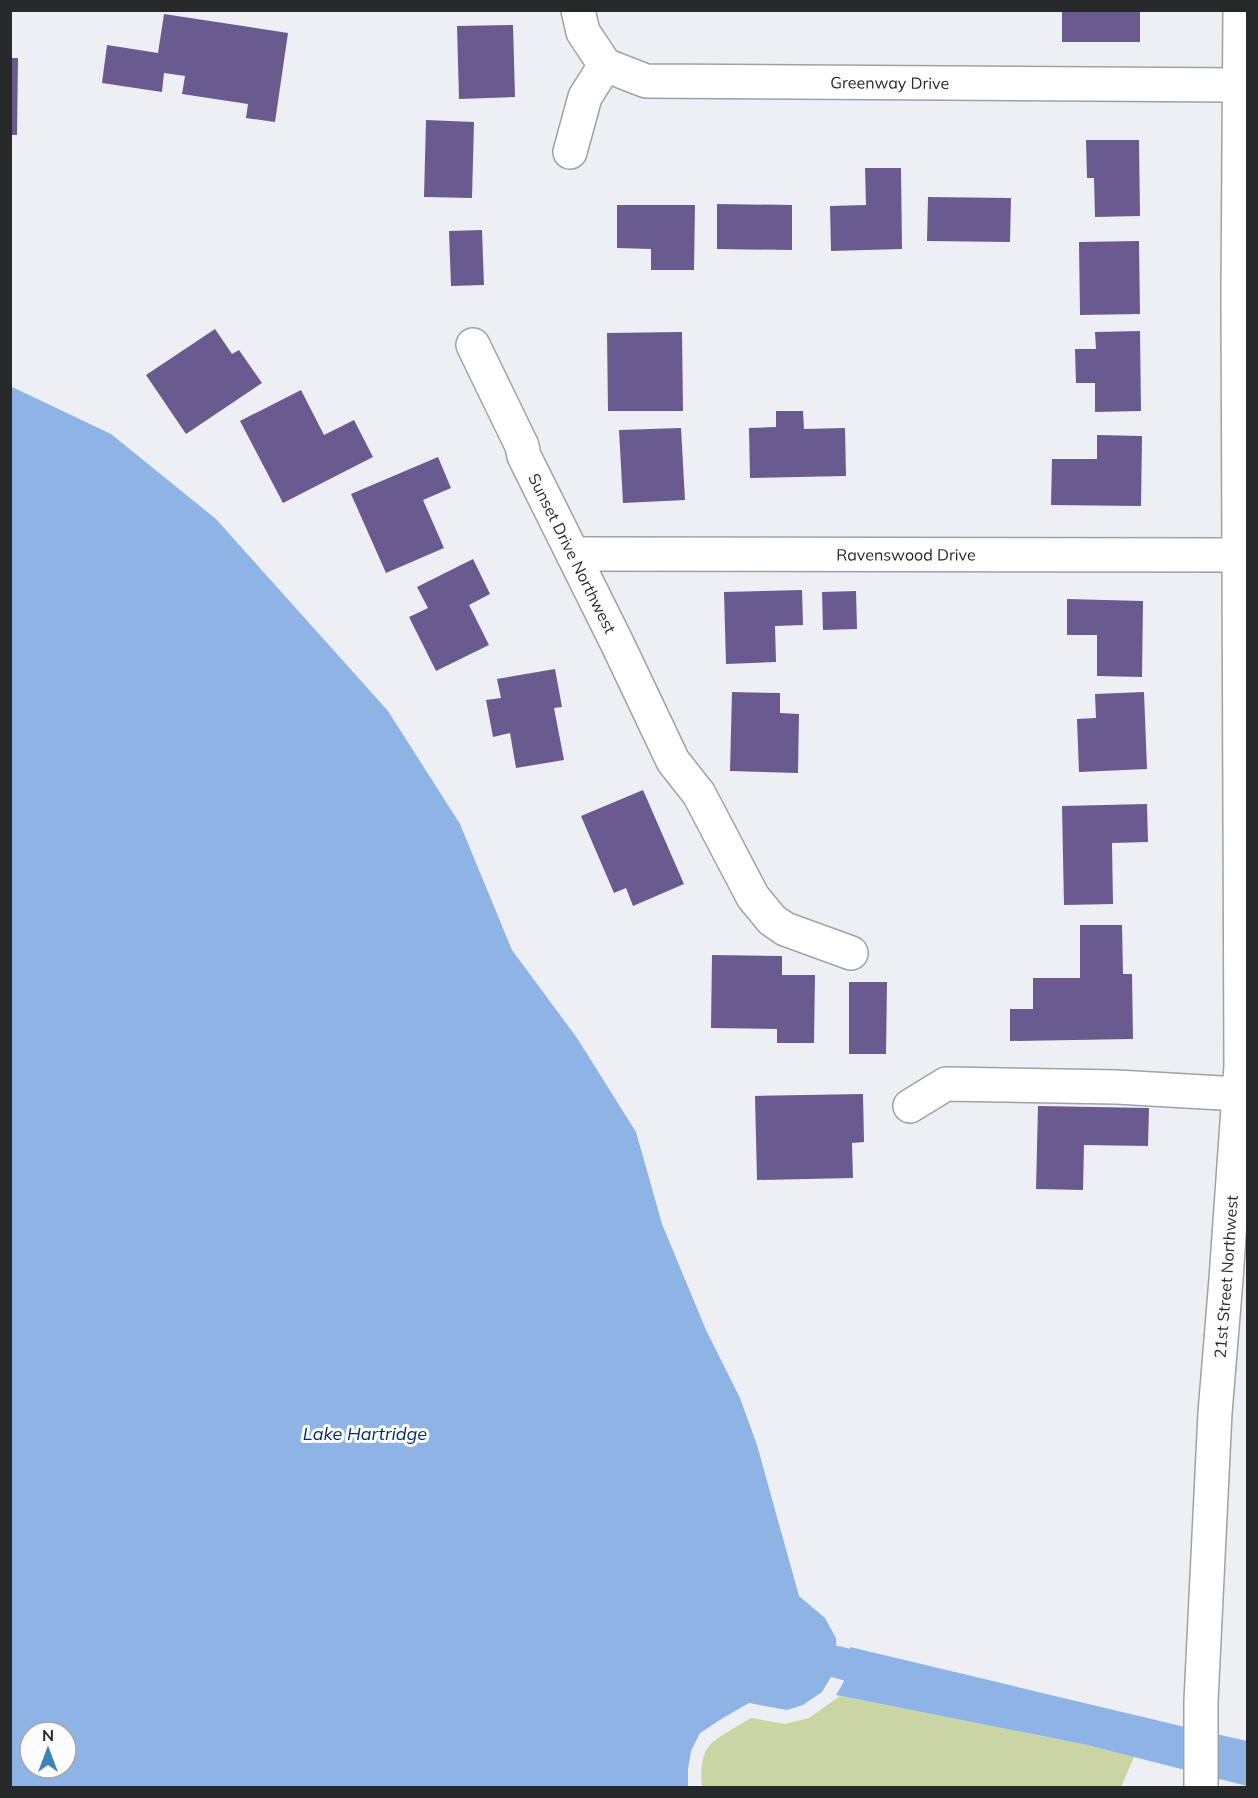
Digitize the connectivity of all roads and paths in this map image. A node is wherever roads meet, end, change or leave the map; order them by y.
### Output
1 (578, 10) edge
2 (1239, 10) edge
3 (1243, 51) edge
4 (605, 65) junction
5 (1238, 85) junction
6 (570, 152) dead end
7 (1243, 282) edge
8 (473, 345) dead end
9 (1242, 545) edge
10 (573, 554) junction
11 (851, 953) dead end
12 (1244, 1043) edge
13 (1239, 1094) junction
14 (910, 1106) dead end
15 (1201, 1788) edge

1 - 4 street
2 - 3 street, 21st Street Northwest
3 - 5 street, 21st Street Northwest
4 - 5 street, Greenway Drive
4 - 6 street
5 - 7 street, 21st Street Northwest
7 - 9 street, 21st Street Northwest
8 - 10 street, Sunset Drive Northwest
9 - 10 street, Ravenswood Drive
9 - 12 street, 21st Street Northwest
10 - 11 street, Sunset Drive Northwest
12 - 13 street, 21st Street Northwest
13 - 14 street
13 - 15 street, 21st Street Northwest

